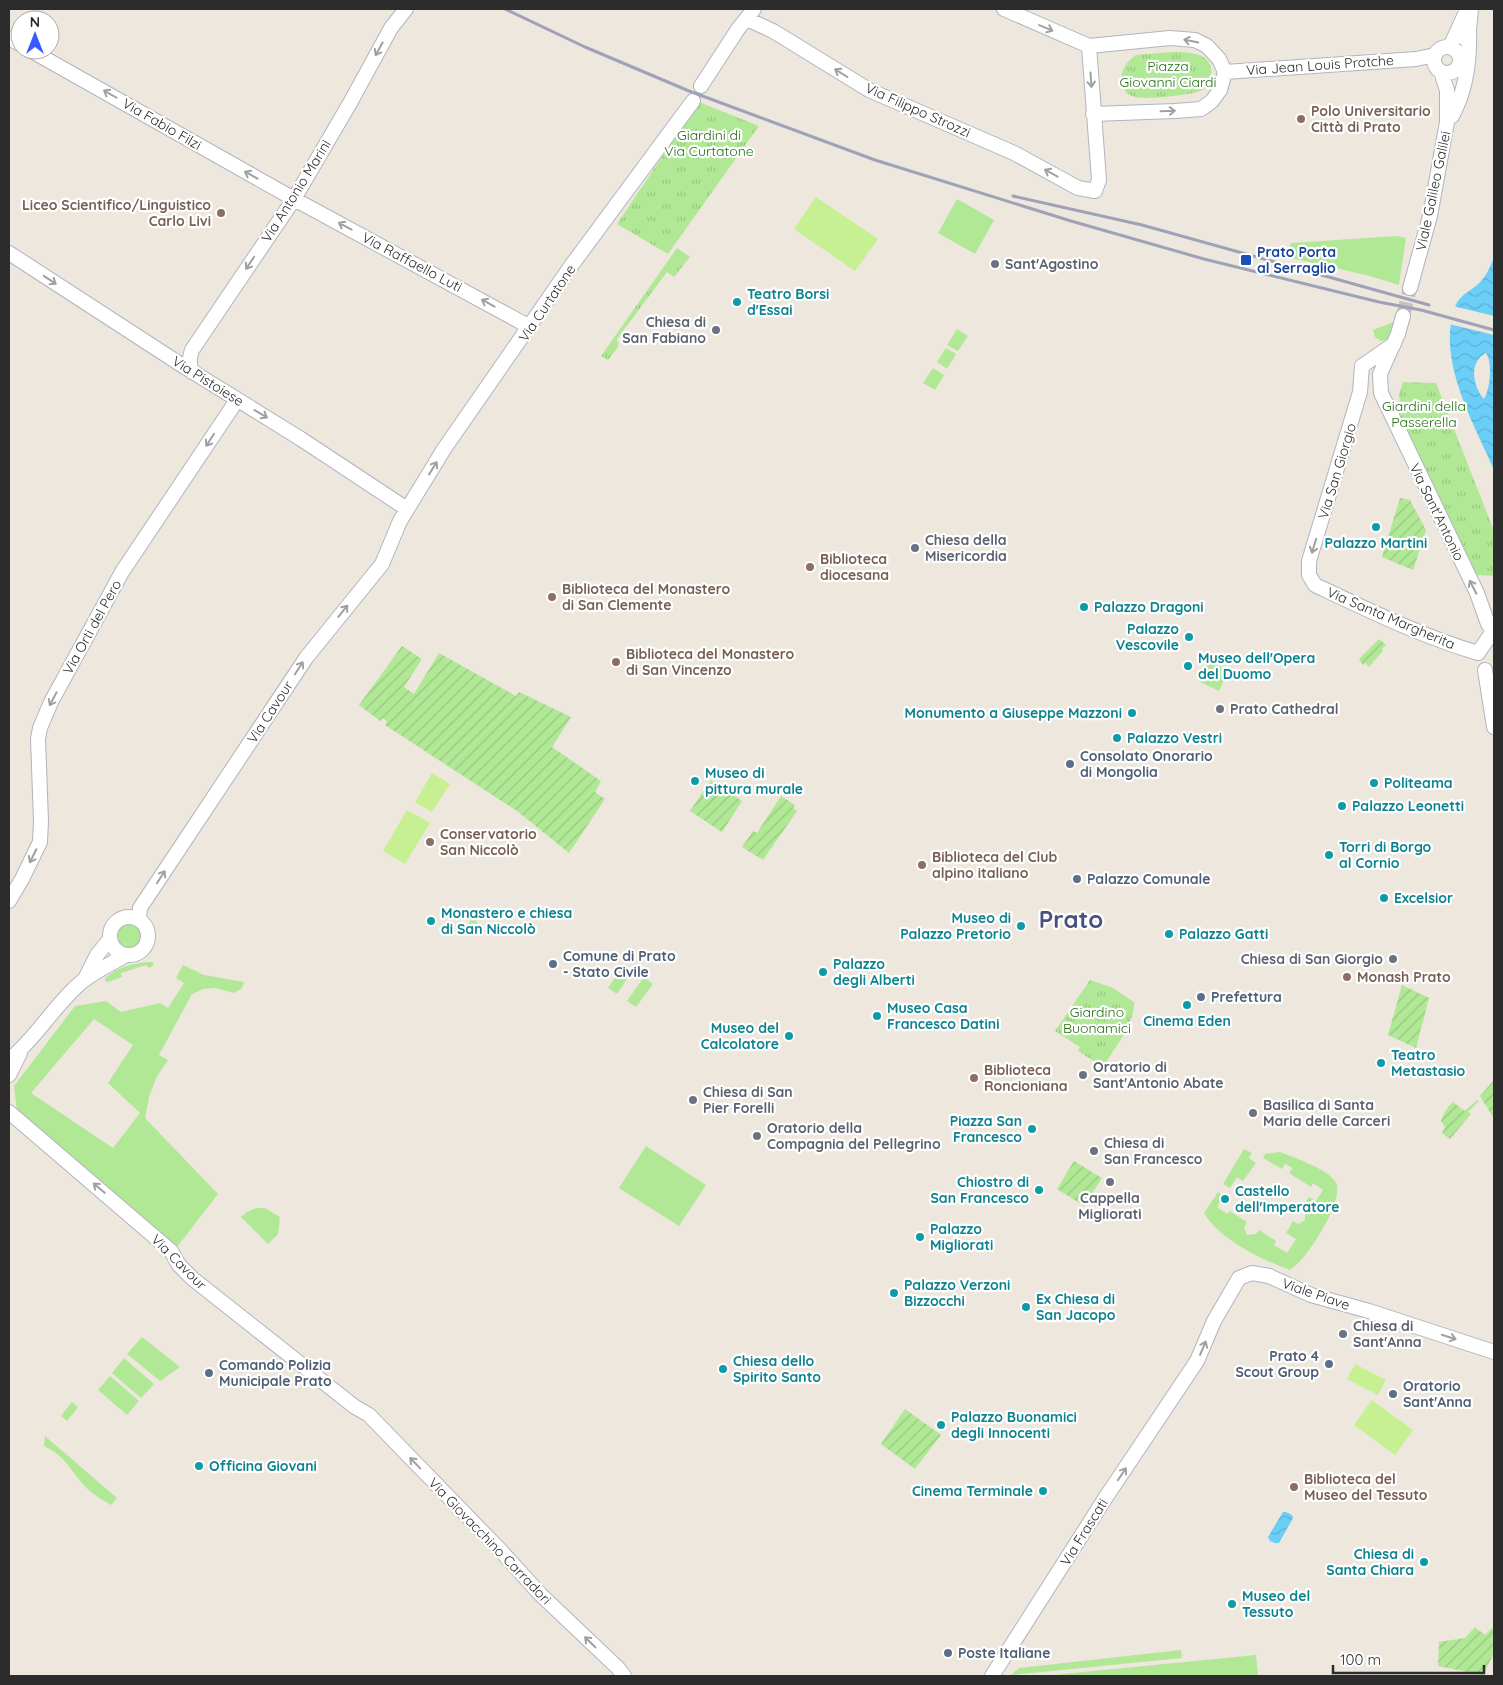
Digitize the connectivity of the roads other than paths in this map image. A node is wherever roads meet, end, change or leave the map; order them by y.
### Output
1 (406, 9) edge
2 (1004, 9) edge
3 (1469, 9) edge
4 (750, 14) edge
5 (1469, 30) junction
6 (1089, 46) junction
7 (1455, 50) junction
8 (48, 60) edge
9 (1442, 66) junction
10 (1225, 72) junction
11 (702, 86) dead end
12 (693, 101) dead end
13 (1093, 114) junction
14 (1450, 119) junction
15 (294, 199) junction
16 (9, 253) edge
17 (1410, 288) tunnel mouth
18 (1403, 316) tunnel mouth
19 (530, 327) junction
20 (1394, 344) junction
21 (192, 372) junction
22 (237, 400) junction
23 (406, 509) junction
24 (1309, 575) joint
25 (1478, 653) junction
26 (1485, 670) junction
27 (1494, 687) edge
28 (1494, 727) edge
29 (9, 901) edge
30 (139, 919) junction
31 (110, 939) junction
32 (126, 955) junction
33 (84, 979) junction
34 (22, 1050) junction
35 (9, 1060) edge
36 (9, 1075) edge
37 (9, 1112) edge
38 (1252, 1273) joint
39 (1494, 1352) edge
40 (355, 1407) joint
41 (624, 1676) edge
42 (992, 1676) edge

1 -> 15 street, Via Antonio Marini
2 -> 6 street
3 - 5 street
3 - 7 street
4 - 11 street
13 -> 4 street, Via Filippo Strozzi
5 - 7 street
5 - 14 street
10 -> 6 street
6 -> 13 street
7 - 9 street
7 - 9 street
15 -> 8 street, Via Fabio Filzi
9 - 10 street, Via Jean Louis Protche
9 - 14 street
13 -> 10 street
12 - 19 street, Via Curtatone
14 - 17 street, Viale Galileo Galilei
19 -> 15 street, Via Raffaello Luti
15 -> 21 street, Via Antonio Marini
16 -> 21 street, Via Pistoiese
18 - 20 street
23 -> 19 street, Via Curtatone
20 -> 24 street, Via San Giorgio
25 -> 20 street, Via Sant'Antonio
21 - 22 street, Via Pistoiese
22 -> 23 street, Via Pistoiese
22 -> 29 street, Via Orti del Pero
30 -> 23 street, Via Cavour
24 - 25 street, Via Santa Margherita
25 - 26 street
26 - 27 street
26 - 28 street
30 - 31 street
30 - 32 street
31 - 32 street
31 - 33 street
32 - 33 street
33 - 34 street
34 - 35 street
34 - 36 street
40 -> 37 street, Via Cavour
38 -> 39 street, Viale Piave
42 -> 38 street, Via Frascati
41 -> 40 street, Via Giovacchino Carradori

